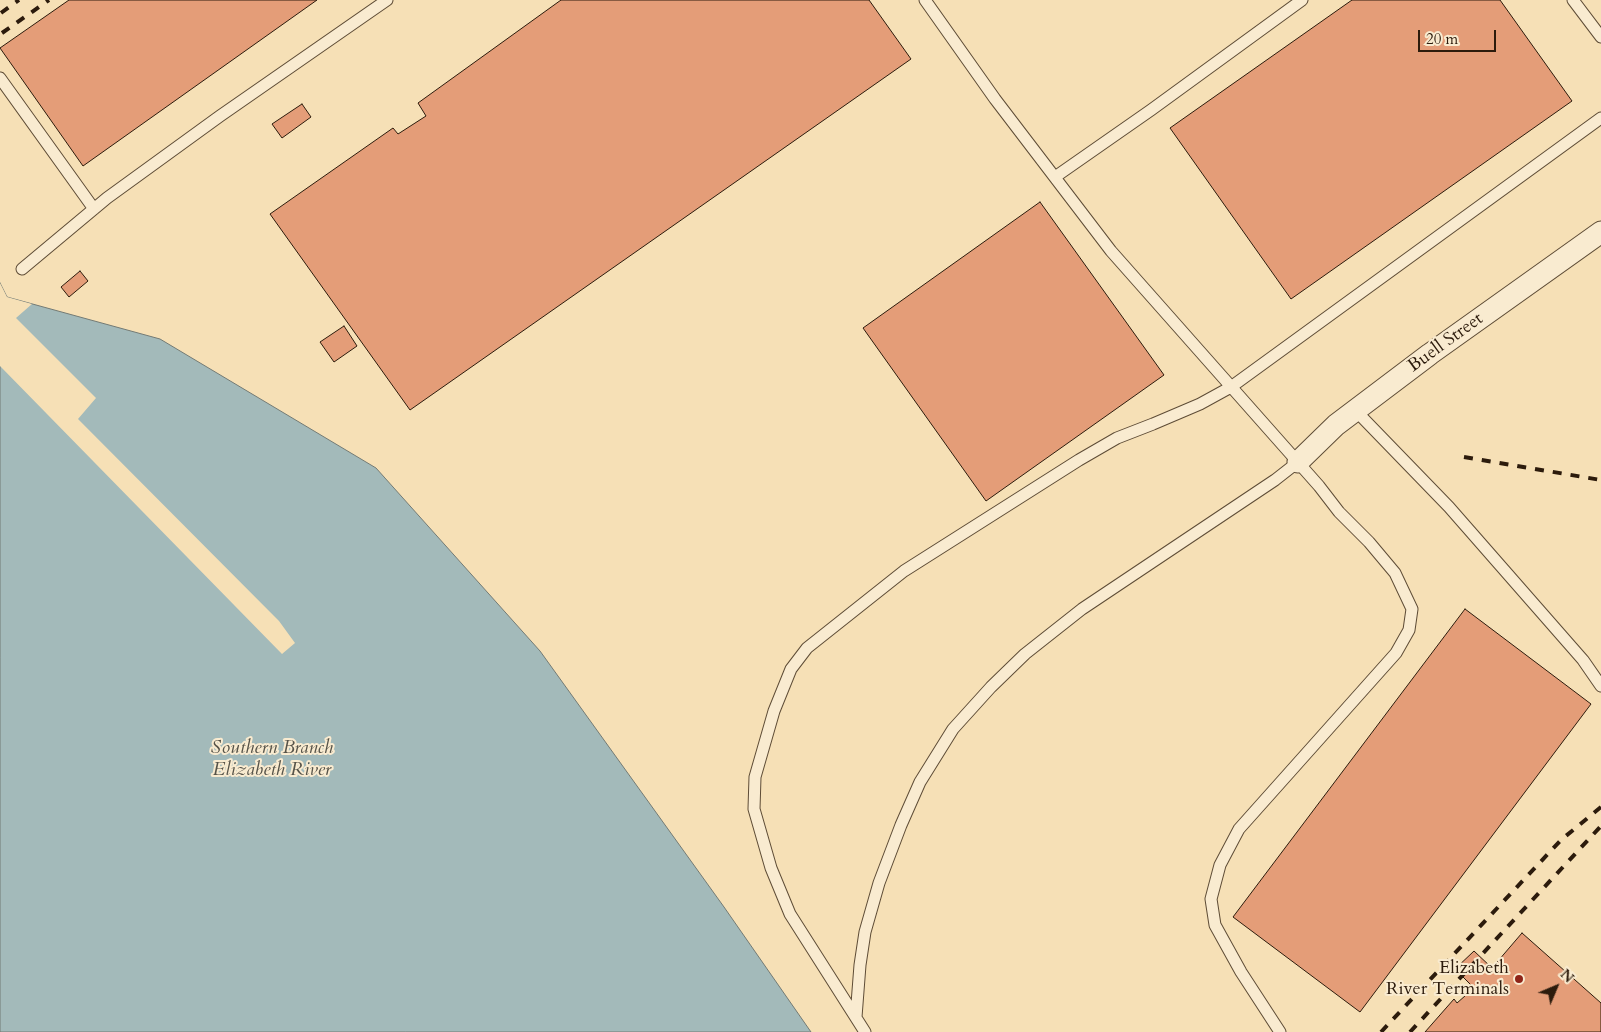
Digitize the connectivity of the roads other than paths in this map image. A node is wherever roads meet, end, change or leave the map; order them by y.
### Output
1 (386, 0) edge
2 (1302, 0) edge
3 (1573, 0) edge
4 (928, 2) edge
5 (1601, 37) edge
6 (0, 78) edge
7 (1601, 118) edge
8 (1055, 177) junction
9 (94, 209) junction
10 (1601, 232) edge
11 (22, 269) dead end
12 (1231, 387) junction
13 (1356, 411) junction
14 (1298, 462) junction
15 (1601, 686) edge
16 (856, 1017) junction
17 (865, 1032) edge
18 (1280, 1032) edge

1 - 9 lane
2 - 8 lane
3 - 5 lane
4 - 8 lane
6 - 9 lane
7 - 12 lane
8 - 12 lane
9 - 11 lane
10 - 13 street, Buell Street
12 - 14 lane
12 - 16 lane
13 - 14 street, Buell Street
13 - 15 lane
14 - 16 lane
14 - 18 lane
16 - 17 lane

